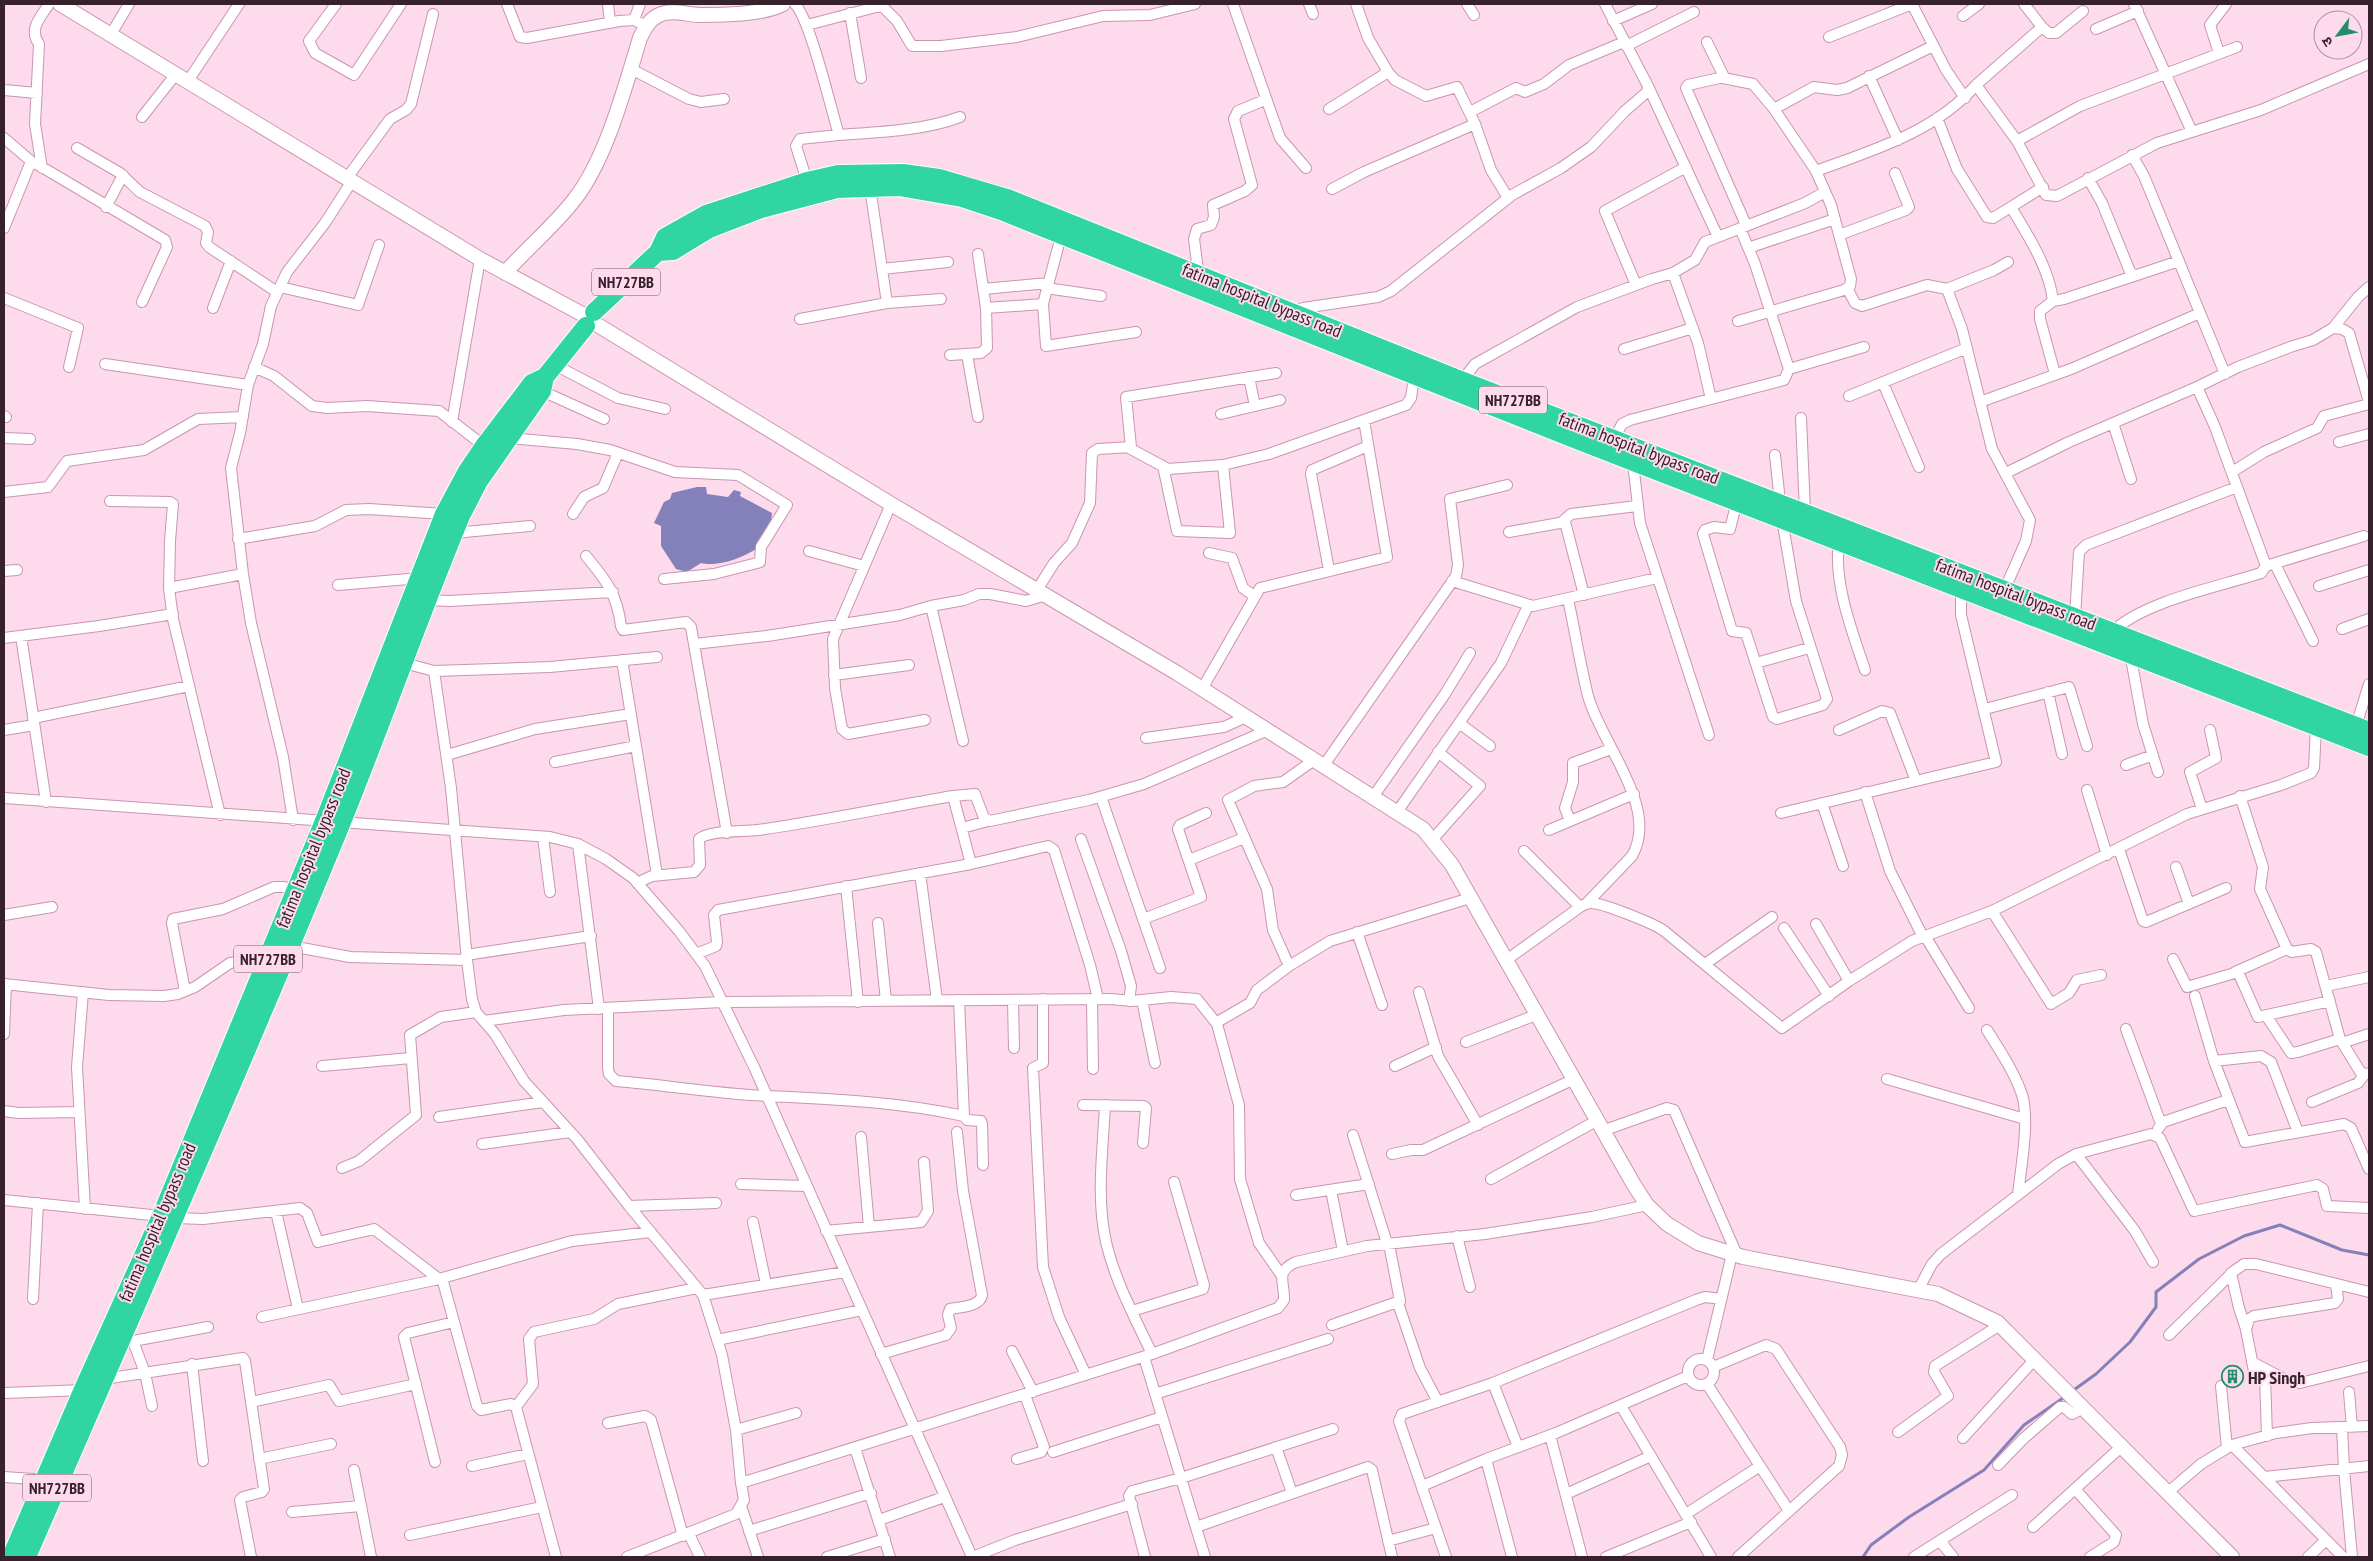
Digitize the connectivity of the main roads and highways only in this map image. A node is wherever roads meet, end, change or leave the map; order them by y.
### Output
1 (60, 4) edge
2 (776, 5) edge
3 (676, 8) edge
4 (932, 185) junction
5 (658, 252) junction
6 (505, 273) junction
7 (1200, 283) junction
8 (590, 319) junction
9 (547, 378) junction
10 (1459, 387) junction
11 (1582, 434) junction
12 (1781, 511) junction
13 (2002, 596) junction
14 (2286, 707) junction
15 (378, 708) junction
16 (2363, 729) edge
17 (2369, 747) edge
18 (333, 822) junction
19 (168, 1217) junction
20 (95, 1388) junction
21 (52, 1480) junction
22 (11, 1557) edge
23 (27, 1557) edge
24 (2232, 1557) edge

1 - 6 main road
2 - 3 main road
3 - 6 main road
4 - 5 highway, fatima hospital bypass road / NH727BB
4 - 5 highway, fatima hospital bypass road / NH727BB
4 - 7 highway, fatima hospital bypass road / NH727BB
4 - 7 highway, fatima hospital bypass road / NH727BB
5 - 8 highway, fatima hospital bypass road / NH727BB
6 - 8 main road
7 - 10 highway, fatima hospital bypass road / NH727BB
7 - 10 highway, fatima hospital bypass road / NH727BB
8 - 9 highway, fatima hospital bypass road / NH727BB
8 - 24 main road
9 - 15 highway, fatima hospital bypass road / NH727BB
9 - 15 highway, fatima hospital bypass road / NH727BB
10 - 11 highway, fatima hospital bypass road / NH727BB
11 - 12 highway, fatima hospital bypass road / NH727BB
11 - 12 highway, fatima hospital bypass road / NH727BB
12 - 13 highway, fatima hospital bypass road / NH727BB
12 - 13 highway, fatima hospital bypass road / NH727BB
13 - 14 highway, fatima hospital bypass road / NH727BB
13 - 14 highway, fatima hospital bypass road / NH727BB
14 - 16 highway, fatima hospital bypass road / NH727BB
14 - 17 highway, fatima hospital bypass road / NH727BB
15 - 18 highway, fatima hospital bypass road / NH727BB
18 - 19 highway, fatima hospital bypass road / NH727BB
18 - 19 highway, fatima hospital bypass road / NH727BB
19 - 20 highway, fatima hospital bypass road / NH727BB
19 - 20 highway, fatima hospital bypass road / NH727BB
20 - 21 highway, fatima hospital bypass road / NH727BB
21 - 22 highway, fatima hospital bypass road / NH727BB
21 - 23 highway, fatima hospital bypass road / NH727BB

